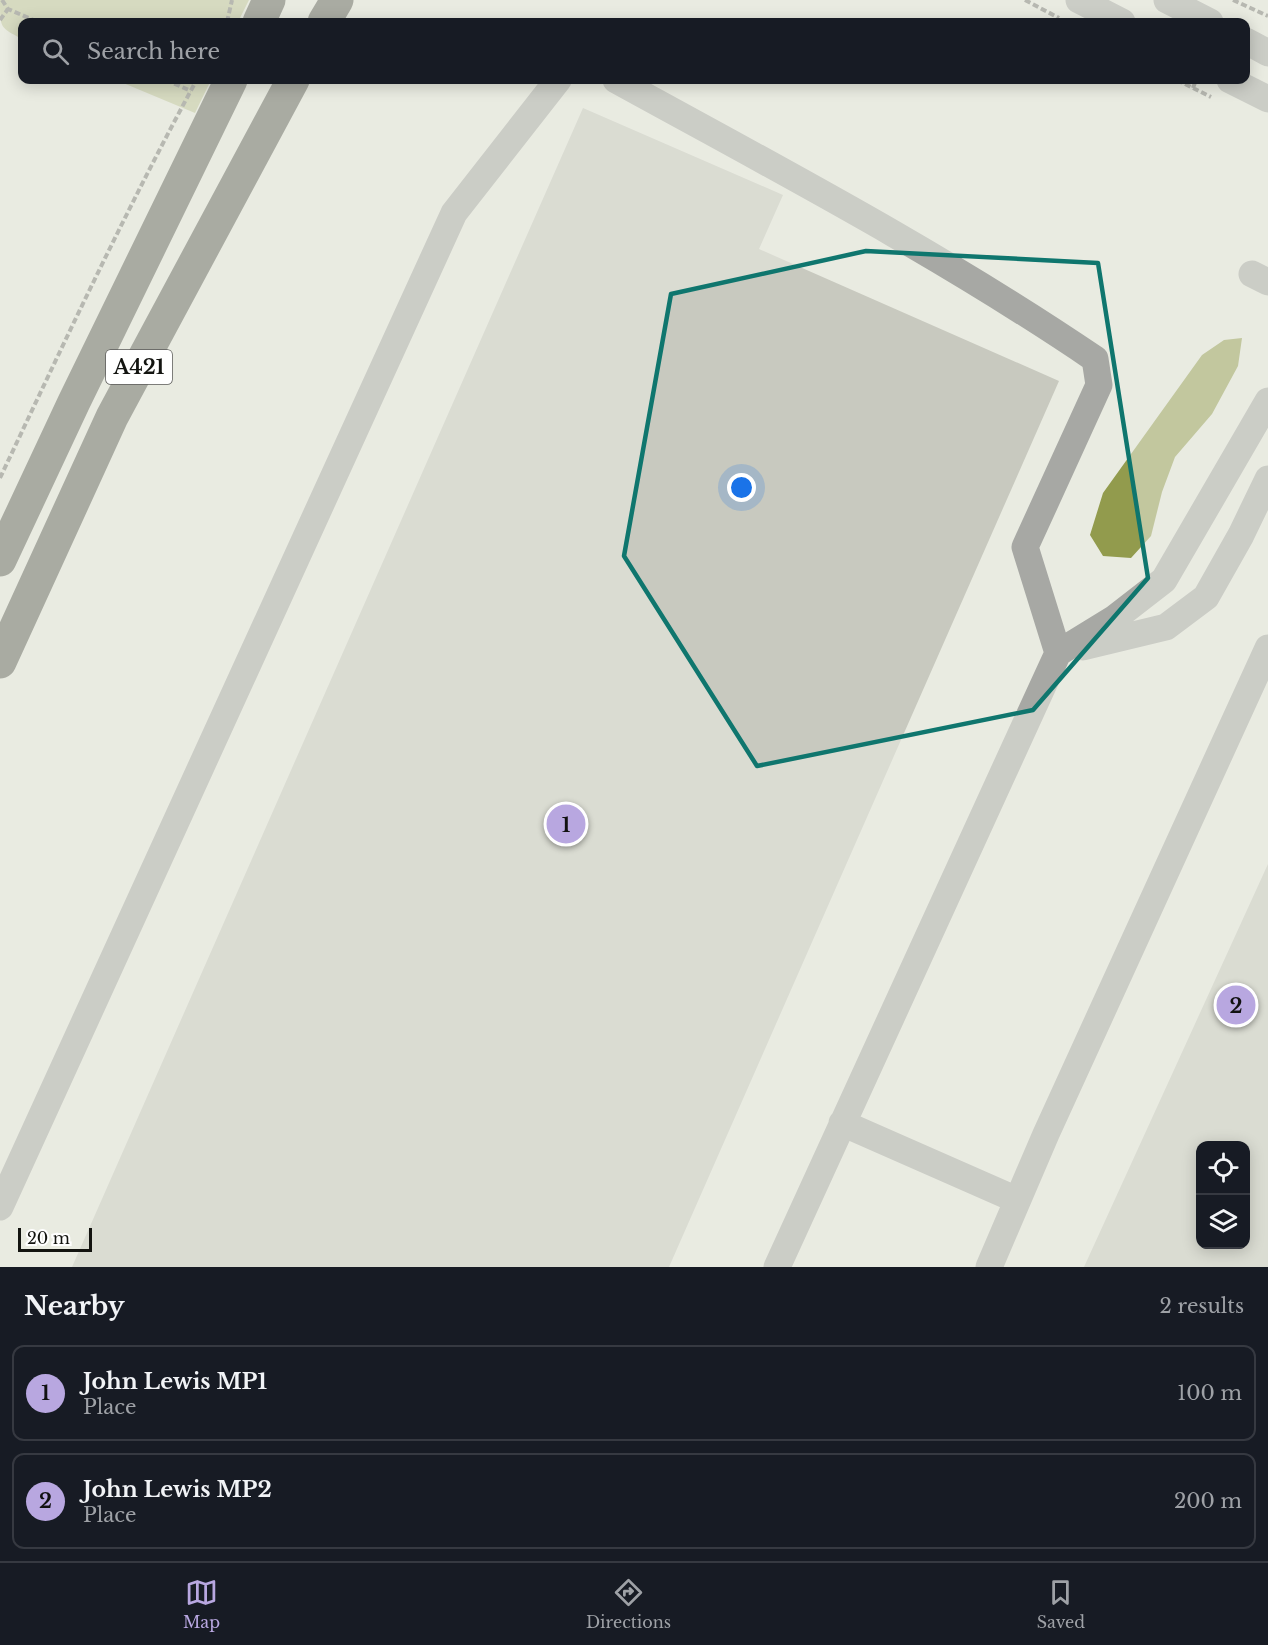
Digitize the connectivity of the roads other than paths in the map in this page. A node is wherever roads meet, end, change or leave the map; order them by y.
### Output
1 (270, 0) edge
2 (337, 0) edge
3 (1079, 0) edge
4 (1167, 0) edge
5 (261, 18) edge
6 (326, 18) edge
7 (1114, 18) edge
8 (1202, 18) edge
9 (229, 84) edge
10 (291, 84) edge
11 (555, 84) edge
12 (623, 84) edge
13 (1238, 84) edge
14 (1268, 99) edge
15 (1268, 401) edge
16 (1268, 479) edge
17 (0, 560) edge
18 (1268, 648) edge
19 (1058, 653) junction
20 (0, 662) edge
21 (842, 1123) junction
22 (1017, 1200) junction
23 (0, 1207) edge
24 (777, 1267) edge
25 (989, 1267) edge

1 - 5 highway
2 - 6 highway
3 - 7 street
4 - 8 street
9 - 17 highway, A421
10 - 20 highway, A421
11 - 23 street
12 - 19 street
13 - 14 street
15 - 19 street
16 - 19 street
18 - 22 street
19 - 21 street
21 - 22 street
21 - 24 street
22 - 25 street

